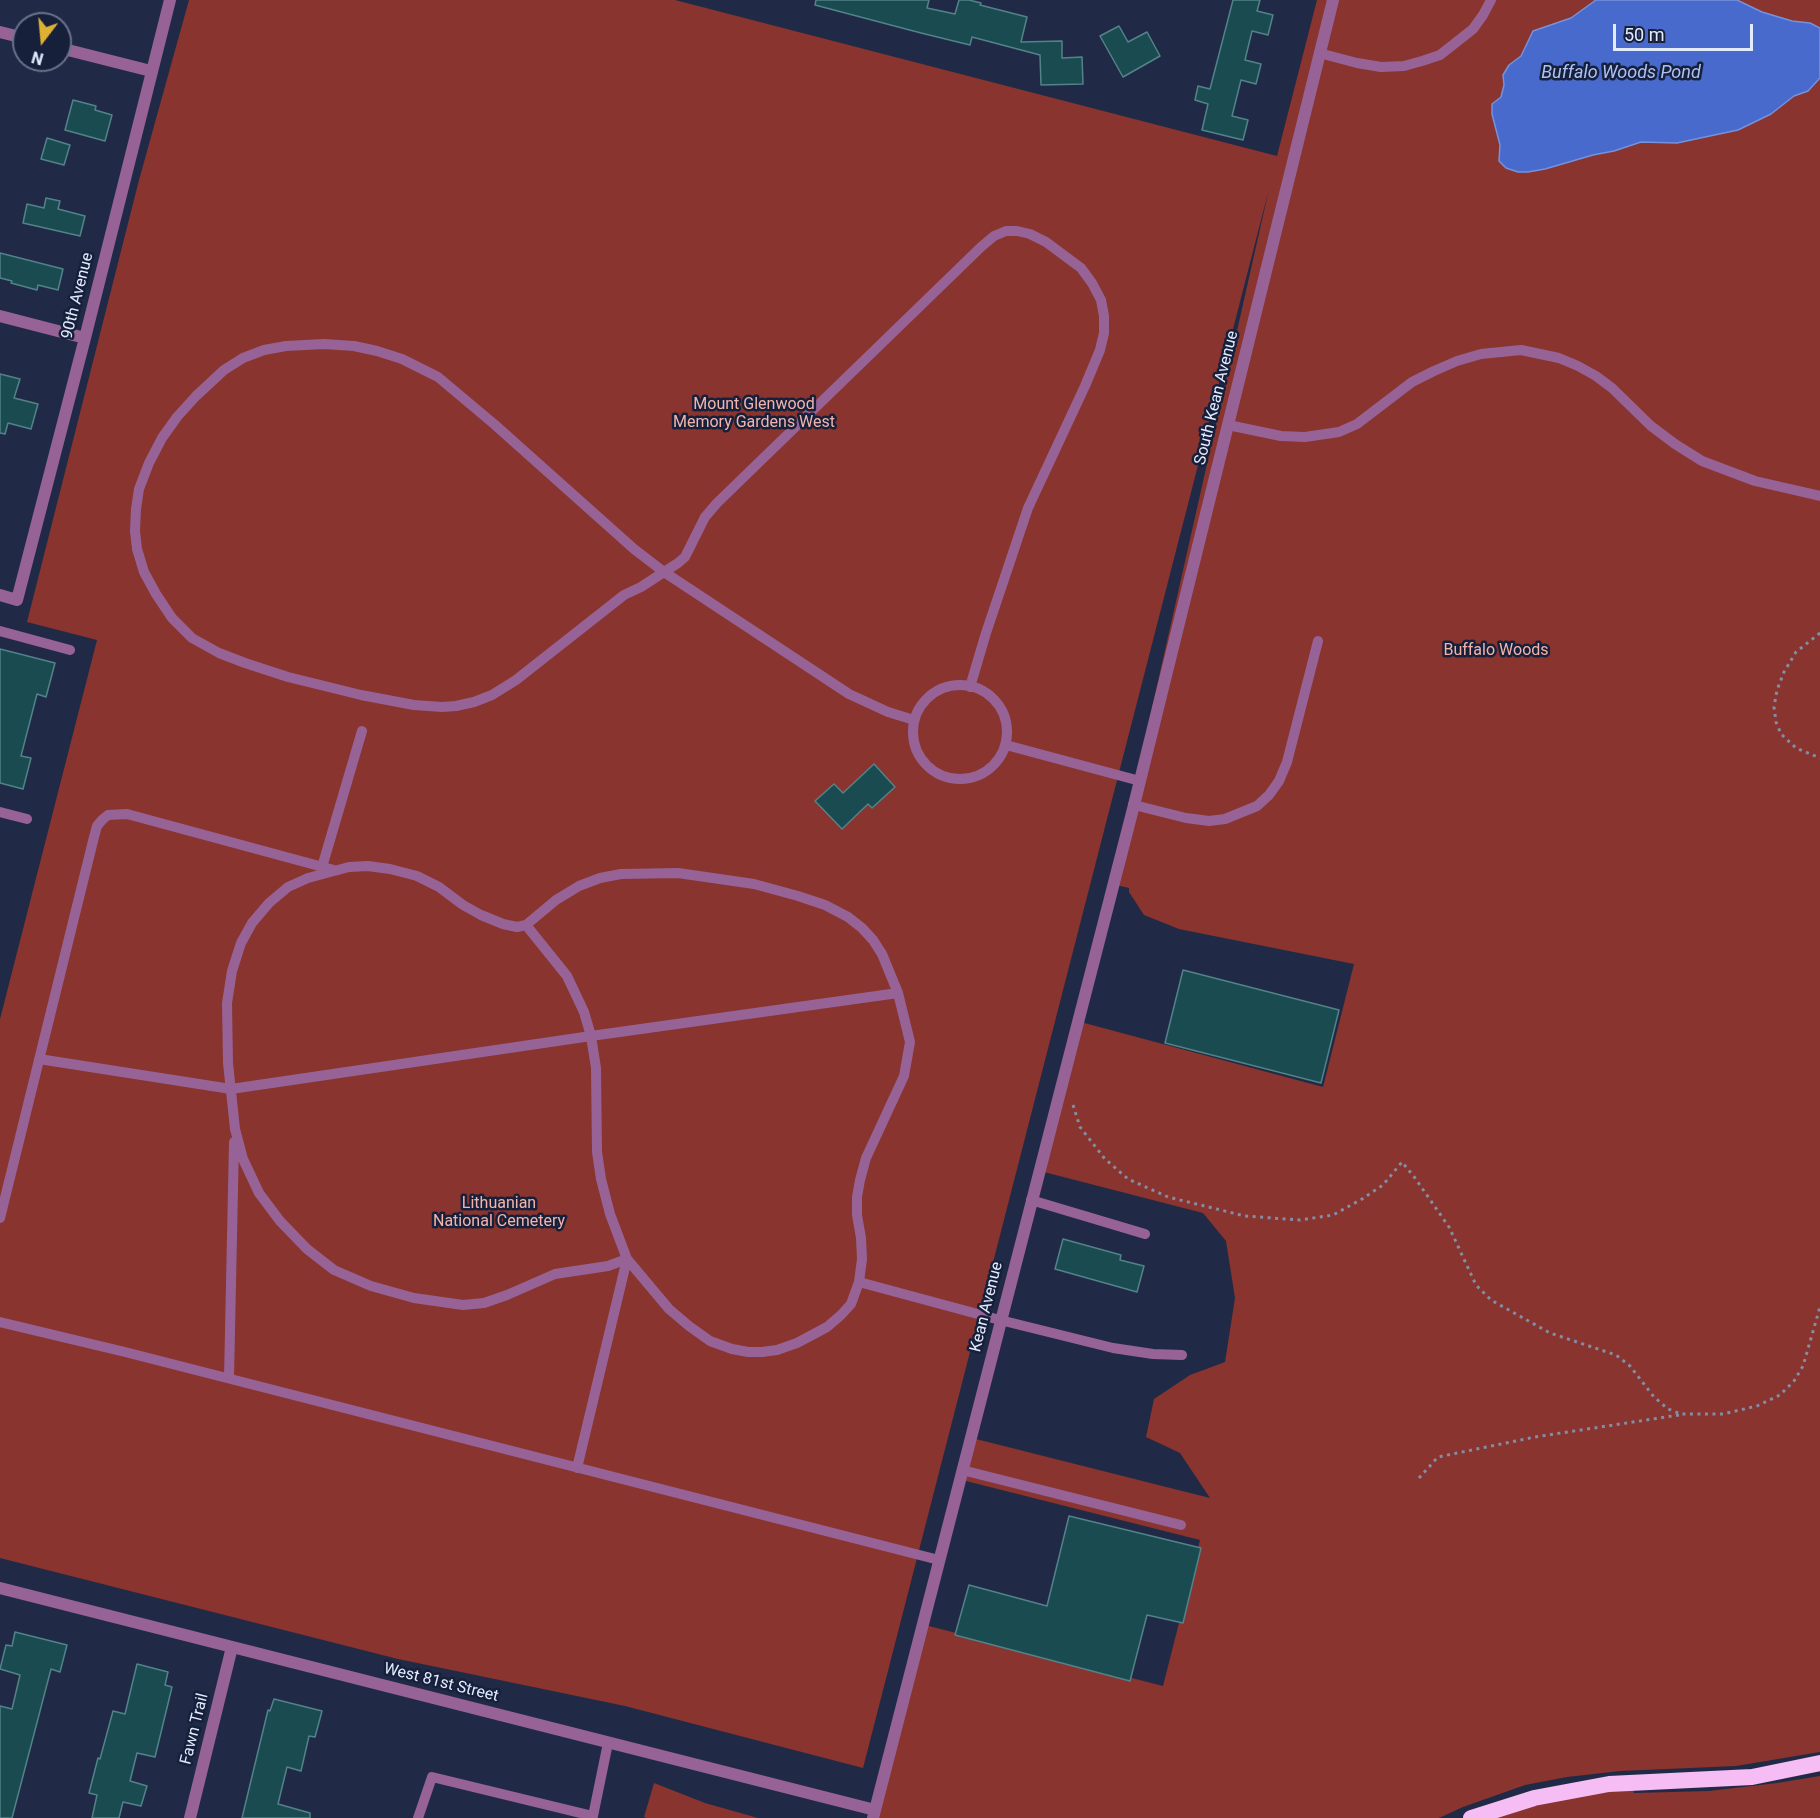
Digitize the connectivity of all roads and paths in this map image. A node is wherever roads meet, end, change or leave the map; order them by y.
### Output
1 (170, 0) edge
2 (1333, 0) edge
3 (1491, 0) edge
4 (72, 51) edge
5 (1319, 54) junction
6 (151, 71) junction
7 (0, 316) edge
8 (85, 338) junction
9 (1228, 425) junction
10 (1820, 496) edge
11 (664, 572) junction
12 (0, 596) edge
13 (0, 631) edge
14 (1820, 633) edge
15 (1318, 641) dead end
16 (70, 650) dead end
17 (970, 687) junction
18 (914, 720) junction
19 (362, 731) dead end
20 (1006, 745) junction
21 (1820, 758) edge
22 (1140, 781) junction
23 (1134, 805) junction
24 (0, 812) edge
25 (27, 819) dead end
26 (322, 867) junction
27 (334, 870) junction
28 (526, 925) junction
29 (898, 993) junction
30 (591, 1036) junction
31 (39, 1059) junction
32 (1063, 1076) junction
33 (231, 1089) junction
34 (235, 1129) junction
35 (1031, 1200) junction
36 (0, 1218) edge
37 (1145, 1234) dead end
38 (627, 1259) junction
39 (859, 1282) junction
40 (1820, 1307) edge
41 (1000, 1320) junction
42 (0, 1322) edge
43 (1182, 1355) dead end
44 (229, 1378) junction
45 (1681, 1414) junction
46 (577, 1468) junction
47 (962, 1470) junction
48 (1419, 1478) dead end
49 (1181, 1525) dead end
50 (939, 1560) junction
51 (0, 1588) edge
52 (232, 1647) junction
53 (608, 1743) junction
54 (1820, 1763) edge
55 (874, 1814) edge
56 (595, 1817) edge
57 (190, 1818) edge
58 (418, 1818) edge
59 (1471, 1818) edge

1 - 6 street, 90th Avenue
2 - 5 street, South Kean Avenue
3 - 5 lane
4 - 6 street
5 - 9 street, South Kean Avenue
6 - 8 street, 90th Avenue
7 - 8 street
8 - 12 street, 90th Avenue
9 - 10 lane
9 - 22 street, South Kean Avenue
11 - 11 lane
11 - 17 lane
11 - 18 lane
13 - 16 lane
14 - 21 path
15 - 23 lane
17 - 18 lane
17 - 20 lane
18 - 20 lane
19 - 26 lane
20 - 22 lane
22 - 23 street, South Kean Avenue
23 - 32 street, Kean Avenue
24 - 25 lane
26 - 27 lane
26 - 31 lane
27 - 28 lane
27 - 33 lane
28 - 29 lane
28 - 30 lane
29 - 30 lane
29 - 39 lane
30 - 33 lane
30 - 38 lane
31 - 33 lane
31 - 36 lane
32 - 35 street, Kean Avenue
32 - 45 path
33 - 34 lane
34 - 38 lane
34 - 44 lane
35 - 37 lane
35 - 41 street, Kean Avenue
38 - 39 lane
38 - 46 lane
39 - 41 lane
40 - 45 path
41 - 43 lane
41 - 47 street, Kean Avenue
42 - 44 lane
44 - 46 lane
45 - 48 path
46 - 50 lane
47 - 49 lane
47 - 50 street, Kean Avenue
50 - 55 street, Kean Avenue
51 - 52 street, West 81st Street
52 - 53 street, West 81st Street
52 - 57 street, Fawn Trail
53 - 55 street, West 81st Street
53 - 56 lane
54 - 59 highway
56 - 58 lane

